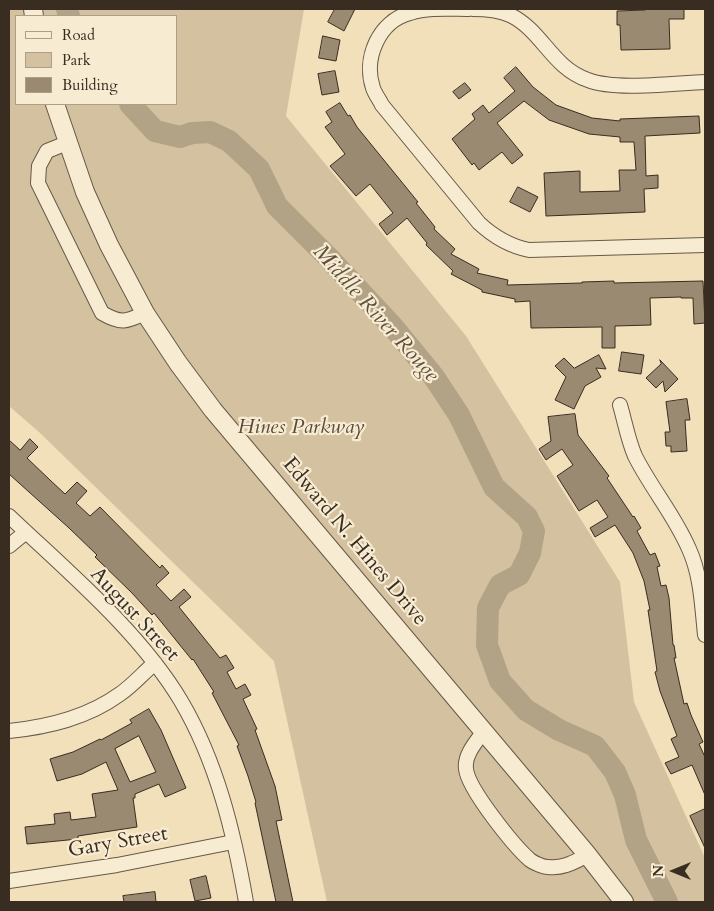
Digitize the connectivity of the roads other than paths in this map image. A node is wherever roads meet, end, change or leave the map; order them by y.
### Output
1 (469, 9) edge
2 (473, 9) edge
3 (705, 82) edge
4 (54, 105) edge
5 (67, 143) junction
6 (705, 245) edge
7 (146, 313) junction
8 (620, 405) dead end
9 (9, 516) edge
10 (26, 532) junction
11 (9, 546) edge
12 (700, 562) edge
13 (705, 635) edge
14 (155, 663) junction
15 (9, 731) edge
16 (484, 732) junction
17 (233, 842) junction
18 (588, 855) junction
19 (9, 881) edge
20 (246, 902) edge
21 (624, 902) edge

1 - 6 street
2 - 3 street
4 - 5 street, Edward N. Hines Drive
5 - 7 street, Edward N. Hines Drive
5 - 7 street
7 - 16 street, Edward N. Hines Drive
8 - 12 street
9 - 10 street, August Street
10 - 11 street
10 - 14 street, August Street
12 - 13 street
14 - 15 street
14 - 17 street, August Street
16 - 18 street, Edward N. Hines Drive
16 - 18 street
17 - 19 street, Gary Street
17 - 20 street, August Street
18 - 21 street, Edward N. Hines Drive

